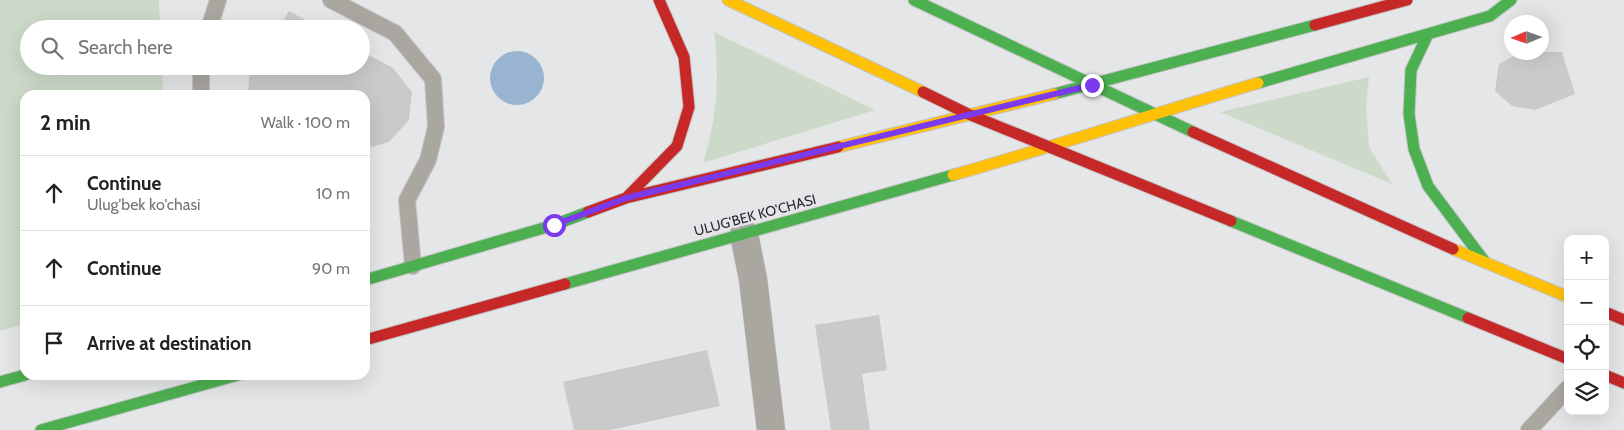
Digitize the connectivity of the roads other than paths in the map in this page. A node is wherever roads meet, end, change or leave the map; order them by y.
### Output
1 (218, 0) edge
2 (331, 0) edge
3 (659, 0) edge
4 (728, 0) edge
5 (914, 0) edge
6 (1407, 0) edge
7 (1511, 0) edge
8 (1353, 7) edge
9 (212, 20) edge
10 (369, 20) edge
11 (370, 21) edge
12 (1428, 34) junction
13 (201, 75) edge
14 (1092, 85) junction
15 (201, 90) edge
16 (968, 114) junction
17 (1151, 114) junction
18 (1051, 147) junction
19 (626, 198) junction
20 (744, 234) junction
21 (1488, 265) junction
22 (413, 266) junction
23 (370, 279) edge
24 (1564, 296) edge
25 (1609, 314) edge
26 (1624, 320) edge
27 (370, 339) edge
28 (1564, 357) edge
29 (20, 376) edge
30 (1609, 377) edge
31 (220, 380) edge
32 (0, 382) edge
33 (1624, 383) edge
34 (1564, 392) edge
35 (41, 430) edge
36 (771, 430) edge
37 (1528, 430) edge

1 - 9 lane
2 - 10 lane
3 - 19 main road
4 - 16 main road
5 - 14 main road
6 - 8 main road
7 - 12 main road, ULUG'BEK KO'CHASI
8 - 14 main road
11 - 22 lane
12 - 17 main road, ULUG'BEK KO'CHASI
12 - 21 main road
13 - 15 lane
14 - 16 main road
14 - 17 main road
16 - 18 main road
16 - 19 main road
17 - 18 main road, ULUG'BEK KO'CHASI
17 - 21 main road
18 - 20 main road, ULUG'BEK KO'CHASI
18 - 28 main road
19 - 22 main road
20 - 27 main road, ULUG'BEK KO'CHASI
20 - 36 street
21 - 24 main road
22 - 23 main road
25 - 26 main road
29 - 32 main road
30 - 33 main road
31 - 35 main road
34 - 37 lane

